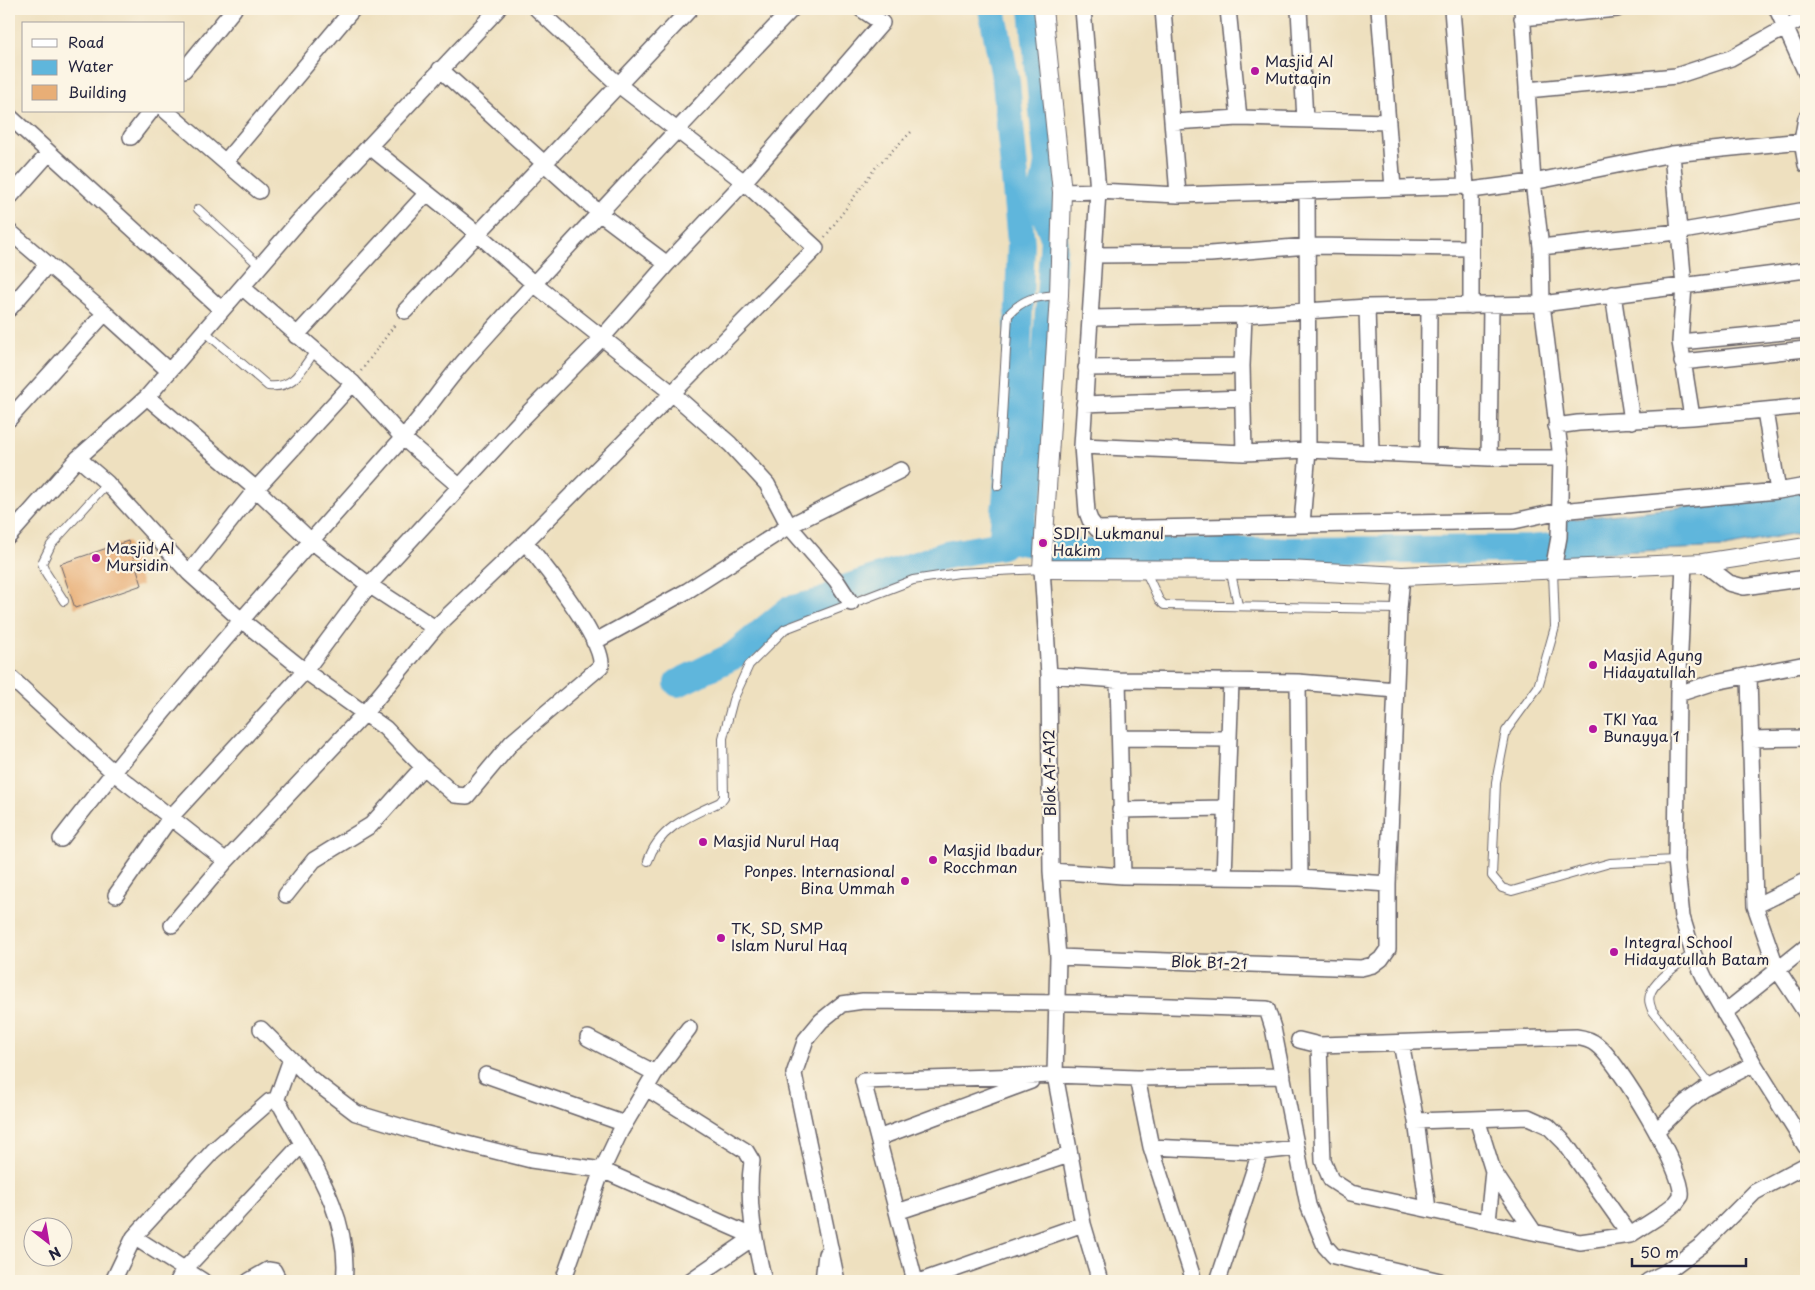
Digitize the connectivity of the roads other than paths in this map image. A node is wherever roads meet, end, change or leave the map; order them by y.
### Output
1 (234, 9) edge
2 (353, 9) edge
3 (498, 9) edge
4 (537, 9) edge
5 (690, 9) edge
6 (792, 9) edge
7 (861, 9) edge
8 (1043, 9) edge
9 (1083, 9) edge
10 (1162, 9) edge
11 (1228, 9) edge
12 (1299, 9) edge
13 (1379, 9) edge
14 (1452, 9) edge
15 (1617, 9) edge
16 (1777, 9) edge
17 (1522, 14) edge
18 (1806, 16) edge
19 (1784, 28) junction
20 (185, 69) edge
21 (440, 69) junction
22 (1806, 74) edge
23 (620, 86) junction
24 (1527, 90) junction
25 (150, 112) edge
26 (167, 112) edge
27 (9, 116) edge
28 (1239, 118) junction
29 (1806, 118) edge
30 (1305, 120) junction
31 (1173, 122) junction
32 (1388, 122) junction
33 (676, 131) junction
34 (131, 137) dead end
35 (1802, 142) junction
36 (369, 146) junction
37 (49, 153) junction
38 (1672, 154) junction
39 (225, 162) junction
40 (545, 162) junction
41 (1806, 166) edge
42 (744, 182) junction
43 (1533, 182) junction
44 (1393, 188) junction
45 (1468, 188) junction
46 (259, 191) dead end
47 (1095, 191) junction
48 (1307, 191) junction
49 (1069, 192) junction
50 (427, 193) junction
51 (1178, 195) junction
52 (9, 198) edge
53 (198, 210) dead end
54 (1806, 210) edge
55 (598, 212) junction
56 (9, 231) edge
57 (1678, 232) junction
58 (478, 234) junction
59 (1308, 246) junction
60 (1471, 248) junction
61 (1541, 248) junction
62 (1095, 255) junction
63 (48, 264) junction
64 (667, 264) junction
65 (260, 266) junction
66 (1806, 270) edge
67 (534, 284) junction
68 (1684, 286) junction
69 (242, 287) junction
70 (1059, 294) junction
71 (1612, 294) junction
72 (1542, 304) junction
73 (1491, 305) junction
74 (1429, 306) junction
75 (1471, 306) junction
76 (1367, 307) junction
77 (9, 309) edge
78 (222, 310) junction
79 (405, 311) road end
80 (1308, 311) junction
81 (105, 313) junction
82 (1244, 315) junction
83 (1092, 318) junction
84 (204, 330) junction
85 (1806, 330) edge
86 (296, 336) junction
87 (601, 339) junction
88 (1680, 342) junction
89 (1806, 349) edge
90 (315, 351) junction
91 (1682, 362) junction
92 (1242, 366) junction
93 (1086, 368) junction
94 (169, 372) junction
95 (353, 383) junction
96 (672, 394) junction
97 (147, 397) junction
98 (1244, 398) junction
99 (1084, 404) junction
100 (1806, 406) edge
101 (1765, 411) junction
102 (1692, 417) junction
103 (9, 419) edge
104 (1632, 421) junction
105 (1556, 426) junction
106 (403, 438) junction
107 (1082, 446) junction
108 (1308, 450) junction
109 (1371, 452) junction
110 (1244, 453) junction
111 (1428, 454) junction
112 (78, 458) junction
113 (1489, 458) junction
114 (1561, 458) junction
115 (901, 470) dead end
116 (107, 482) junction
117 (459, 486) junction
118 (998, 486) dead end
119 (1806, 486) edge
120 (256, 489) junction
121 (1778, 491) junction
122 (1560, 511) junction
123 (1302, 524) junction
124 (789, 526) junction
125 (10, 532) edge
126 (310, 540) junction
127 (525, 542) junction
128 (1806, 547) edge
129 (1703, 563) junction
130 (1684, 564) junction
131 (1554, 565) junction
132 (1042, 569) junction
133 (1144, 569) junction
134 (1230, 569) junction
135 (189, 573) junction
136 (1402, 576) junction
137 (1806, 578) edge
138 (369, 585) junction
139 (848, 599) junction
140 (64, 601) dead end
141 (1238, 605) junction
142 (1399, 609) junction
143 (240, 619) junction
144 (435, 628) junction
145 (594, 642) junction
146 (1806, 664) edge
147 (305, 671) junction
148 (1049, 675) junction
149 (1749, 675) junction
150 (9, 676) edge
151 (1118, 680) junction
152 (1231, 681) junction
153 (1298, 682) junction
154 (1396, 690) junction
155 (1678, 694) junction
156 (364, 714) junction
157 (1121, 738) junction
158 (1806, 738) edge
159 (1228, 739) junction
160 (1750, 739) junction
161 (423, 767) junction
162 (113, 772) junction
163 (1226, 808) junction
164 (1120, 810) junction
165 (170, 818) junction
166 (61, 839) dead end
167 (226, 860) junction
168 (1676, 860) junction
169 (648, 861) dead end
170 (1051, 871) junction
171 (1123, 876) junction
172 (1224, 877) junction
173 (1300, 878) junction
174 (1806, 881) edge
175 (1388, 884) junction
176 (286, 894) dead end
177 (116, 895) dead end
178 (1755, 906) junction
179 (172, 925) dead end
180 (1806, 947) edge
181 (1693, 953) junction
182 (1058, 957) junction
183 (1777, 969) junction
184 (1057, 1003) junction
185 (1724, 1013) junction
186 (1806, 1013) edge
187 (689, 1028) dead end
188 (261, 1029) dead end
189 (588, 1038) dead end
190 (1299, 1040) dead end
191 (1401, 1043) junction
192 (1319, 1045) junction
193 (291, 1059) junction
194 (1754, 1064) junction
195 (655, 1073) junction
196 (486, 1075) dead end
197 (1050, 1076) junction
198 (1283, 1076) junction
199 (1137, 1078) junction
200 (1711, 1085) junction
201 (646, 1088) junction
202 (276, 1101) junction
203 (1478, 1119) junction
204 (1416, 1121) junction
205 (625, 1124) junction
206 (1656, 1131) junction
207 (878, 1138) junction
208 (302, 1144) junction
209 (1806, 1146) edge
210 (1151, 1147) junction
211 (1296, 1148) junction
212 (1260, 1152) junction
213 (1069, 1154) junction
214 (1806, 1165) edge
215 (602, 1170) junction
216 (1493, 1170) junction
217 (1428, 1209) junction
218 (897, 1212) junction
219 (1488, 1221) junction
220 (1084, 1224) junction
221 (1534, 1232) junction
222 (1630, 1235) junction
223 (754, 1236) junction
224 (134, 1238) junction
225 (828, 1240) junction
226 (181, 1276) edge
227 (113, 1281) edge
228 (203, 1281) edge
229 (249, 1281) edge
230 (279, 1281) edge
231 (344, 1281) edge
232 (563, 1281) edge
233 (690, 1281) edge
234 (764, 1281) edge
235 (823, 1281) edge
236 (837, 1281) edge
237 (915, 1281) edge
238 (921, 1281) edge
239 (1100, 1281) edge
240 (1194, 1281) edge
241 (1218, 1281) edge
242 (1440, 1281) edge
243 (1648, 1281) edge

1 - 20 street
2 - 39 street
3 - 21 street
4 - 23 street
5 - 23 street
6 - 33 street
7 - 42 street
8 - 49 street
9 - 47 street
10 - 31 street
11 - 28 street
12 - 30 street
13 - 32 street
14 - 45 street
15 - 17 street
16 - 19 street
17 - 24 street
18 - 19 street
19 - 22 street
19 - 24 street
21 - 36 street
21 - 40 street
23 - 33 street
23 - 40 street
24 - 43 street
25 - 34 street
26 - 39 street
27 - 37 street
28 - 30 street
28 - 31 street
29 - 35 street
30 - 32 street
31 - 51 street
32 - 44 street
33 - 42 street
33 - 55 street
35 - 38 street
35 - 41 street
36 - 50 street
36 - 65 street
37 - 52 street
37 - 78 street
38 - 43 street
38 - 57 street
39 - 46 street
40 - 55 street
40 - 58 street
42 - 64 street
42 - 96 street
43 - 45 street
43 - 61 street
44 - 45 street
44 - 48 street
45 - 60 street
47 - 49 street
47 - 51 street
47 - 62 street
48 - 51 street
48 - 59 street
49 - 70 street
50 - 58 street
50 - 86 street
53 - 65 lane
54 - 57 street
55 - 64 street
55 - 67 street
56 - 63 street
57 - 61 street
57 - 68 street
58 - 67 street
58 - 79 street
59 - 60 street
59 - 62 street
59 - 80 street
60 - 75 street
61 - 72 street
62 - 83 street
63 - 77 street
63 - 81 street
64 - 87 street
65 - 69 street
66 - 68 street
67 - 87 street
67 - 106 street
68 - 71 street
68 - 88 street
69 - 78 street
69 - 86 street
70 - 118 lane
70 - 132 street
71 - 72 street
71 - 104 street
72 - 73 street
72 - 105 street
73 - 75 street
73 - 113 street
74 - 75 street
74 - 76 street
74 - 111 street
76 - 80 street
76 - 109 street
78 - 84 street
80 - 82 street
80 - 108 street
81 - 94 street
81 - 103 street
82 - 83 street
82 - 92 street
83 - 93 street
84 - 90 lane
84 - 94 street
85 - 88 street
86 - 90 street
87 - 96 street
87 - 117 street
88 - 91 street
89 - 91 street
90 - 95 street
91 - 102 street
92 - 93 street
92 - 98 street
93 - 99 street
94 - 97 street
95 - 106 street
95 - 120 street
96 - 124 street
96 - 127 street
97 - 112 street
97 - 120 street
98 - 99 street
98 - 110 street
99 - 107 street
100 - 101 street
101 - 102 street
101 - 121 street
102 - 104 street
104 - 105 street
105 - 114 street
106 - 117 street
106 - 126 street
107 - 110 street
107 - 123 street
108 - 109 street
108 - 110 street
108 - 123 street
109 - 111 street
111 - 113 street
112 - 116 street
112 - 125 street
113 - 114 street
114 - 122 street
115 - 124 street
116 - 135 street
116 - 140 lane
117 - 138 street
119 - 121 street
120 - 126 street
120 - 135 street
121 - 122 street
122 - 123 street
122 - 131 street
124 - 139 street
124 - 145 street
126 - 138 street
126 - 143 street
127 - 144 street
127 - 145 street
128 - 129 street
129 - 130 street
129 - 137 street
130 - 131 street
130 - 155 street
131 - 136 street
131 - 168 lane
132 - 133 street
132 - 139 lane
132 - 148 street, Blok A1-A12
133 - 134 street
133 - 141 lane
134 - 136 street
134 - 141 lane
135 - 143 street
136 - 142 street
138 - 144 street
138 - 147 street
139 - 169 lane
141 - 142 lane
142 - 154 street
143 - 147 street
143 - 162 street
144 - 156 street
145 - 161 street
146 - 149 street
147 - 156 street
147 - 165 street
148 - 151 street
148 - 170 street, Blok A1-A12
149 - 155 street
149 - 160 street
150 - 162 street
151 - 152 street
151 - 157 street
152 - 153 street
152 - 159 street
153 - 154 street
153 - 173 street
154 - 175 street
155 - 168 street
156 - 161 street
156 - 167 street
157 - 159 street
157 - 164 street
158 - 160 street
159 - 163 street
160 - 178 street
161 - 176 street
162 - 165 street
162 - 166 street
163 - 164 street
163 - 172 street
164 - 171 street
165 - 167 street
165 - 177 street
167 - 179 street
168 - 181 street
170 - 171 street
170 - 182 street, Blok A1-A12
171 - 172 street
172 - 173 street
173 - 175 street
174 - 178 street
175 - 182 street, Blok B1-21
178 - 183 street
180 - 183 street
181 - 185 street
181 - 200 lane
182 - 184 street, Blok A1-A12
183 - 185 street
183 - 186 street
184 - 197 street, Blok A1-A12
184 - 198 street
184 - 225 street
185 - 194 street
187 - 195 street
188 - 193 street
189 - 195 street
190 - 192 street
191 - 192 street
191 - 204 street
191 - 206 street
192 - 217 street
193 - 202 street
193 - 215 street
194 - 200 street
194 - 209 street
195 - 201 street
196 - 205 street
197 - 199 street
197 - 207 street
197 - 207 street
197 - 213 street, Blok A1-A12
198 - 199 street
198 - 211 street
199 - 210 street
200 - 206 street
201 - 205 street
201 - 223 street
202 - 208 street
202 - 224 street
203 - 204 street
203 - 216 street
203 - 222 street
204 - 217 street
205 - 215 street
206 - 222 street
207 - 218 street
208 - 226 street
208 - 231 street
210 - 212 street
210 - 240 street
211 - 212 street
211 - 242 street
212 - 241 street
213 - 218 street
213 - 220 street, Blok A1-A12
214 - 243 street
215 - 223 street
215 - 232 street
216 - 219 street
216 - 221 street
217 - 219 street
218 - 237 street
219 - 221 street
220 - 238 street
220 - 239 street, Blok A1-A12
221 - 222 street
223 - 233 street
223 - 234 street
224 - 226 street
224 - 227 street
225 - 235 street
225 - 236 street
226 - 228 street
229 - 230 street

